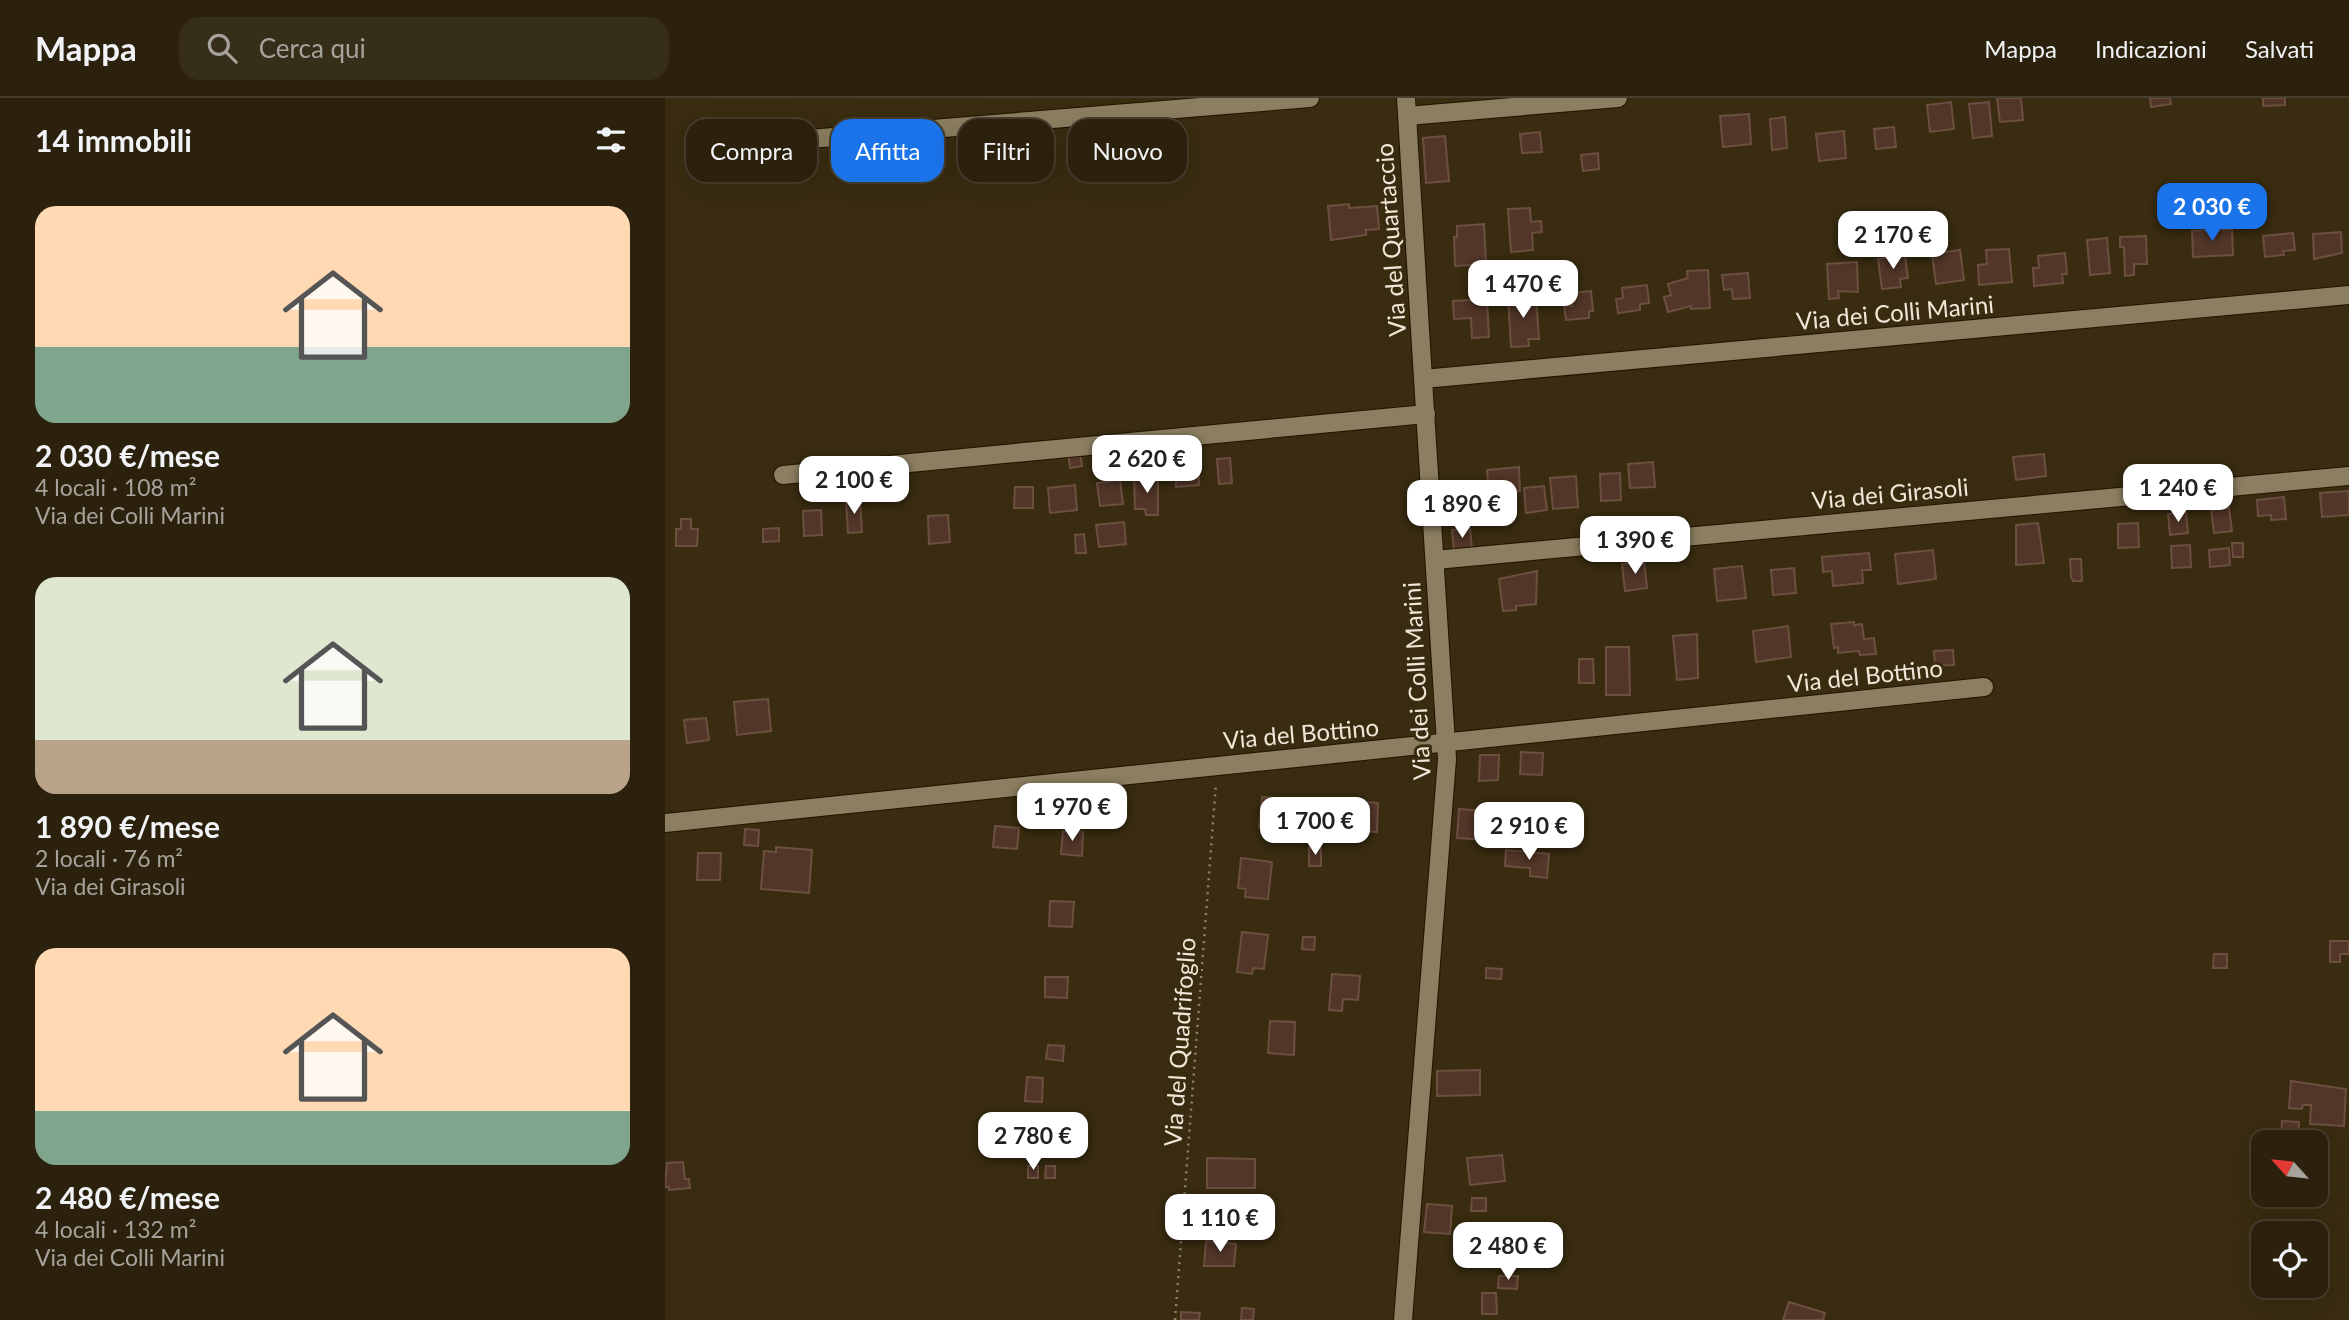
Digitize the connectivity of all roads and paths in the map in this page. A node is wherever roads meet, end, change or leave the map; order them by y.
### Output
1 (1310, 98) edge
2 (1618, 98) edge
3 (1406, 107) edge
4 (817, 138) edge
5 (2349, 295) edge
6 (1423, 379) junction
7 (1426, 414) junction
8 (783, 475) dead end
9 (2349, 476) edge
10 (1435, 560) junction
11 (1984, 687) dead end
12 (1447, 744) junction
13 (1217, 766) junction
14 (665, 823) edge
15 (1175, 1320) edge
16 (1403, 1320) edge

1 - 4 street
2 - 3 street
3 - 6 street, Via del Quartaccio
5 - 6 street, Via dei Colli Marini
6 - 7 street, Via dei Colli Marini
7 - 8 street
7 - 10 street, Via dei Colli Marini
9 - 10 street, Via dei Girasoli
10 - 12 street, Via dei Colli Marini
11 - 12 street, Via del Bottino
12 - 13 street, Via del Bottino
12 - 16 street, Via dei Colli Marini
13 - 14 street, Via del Bottino
13 - 15 path, Via del Quadrifoglio

